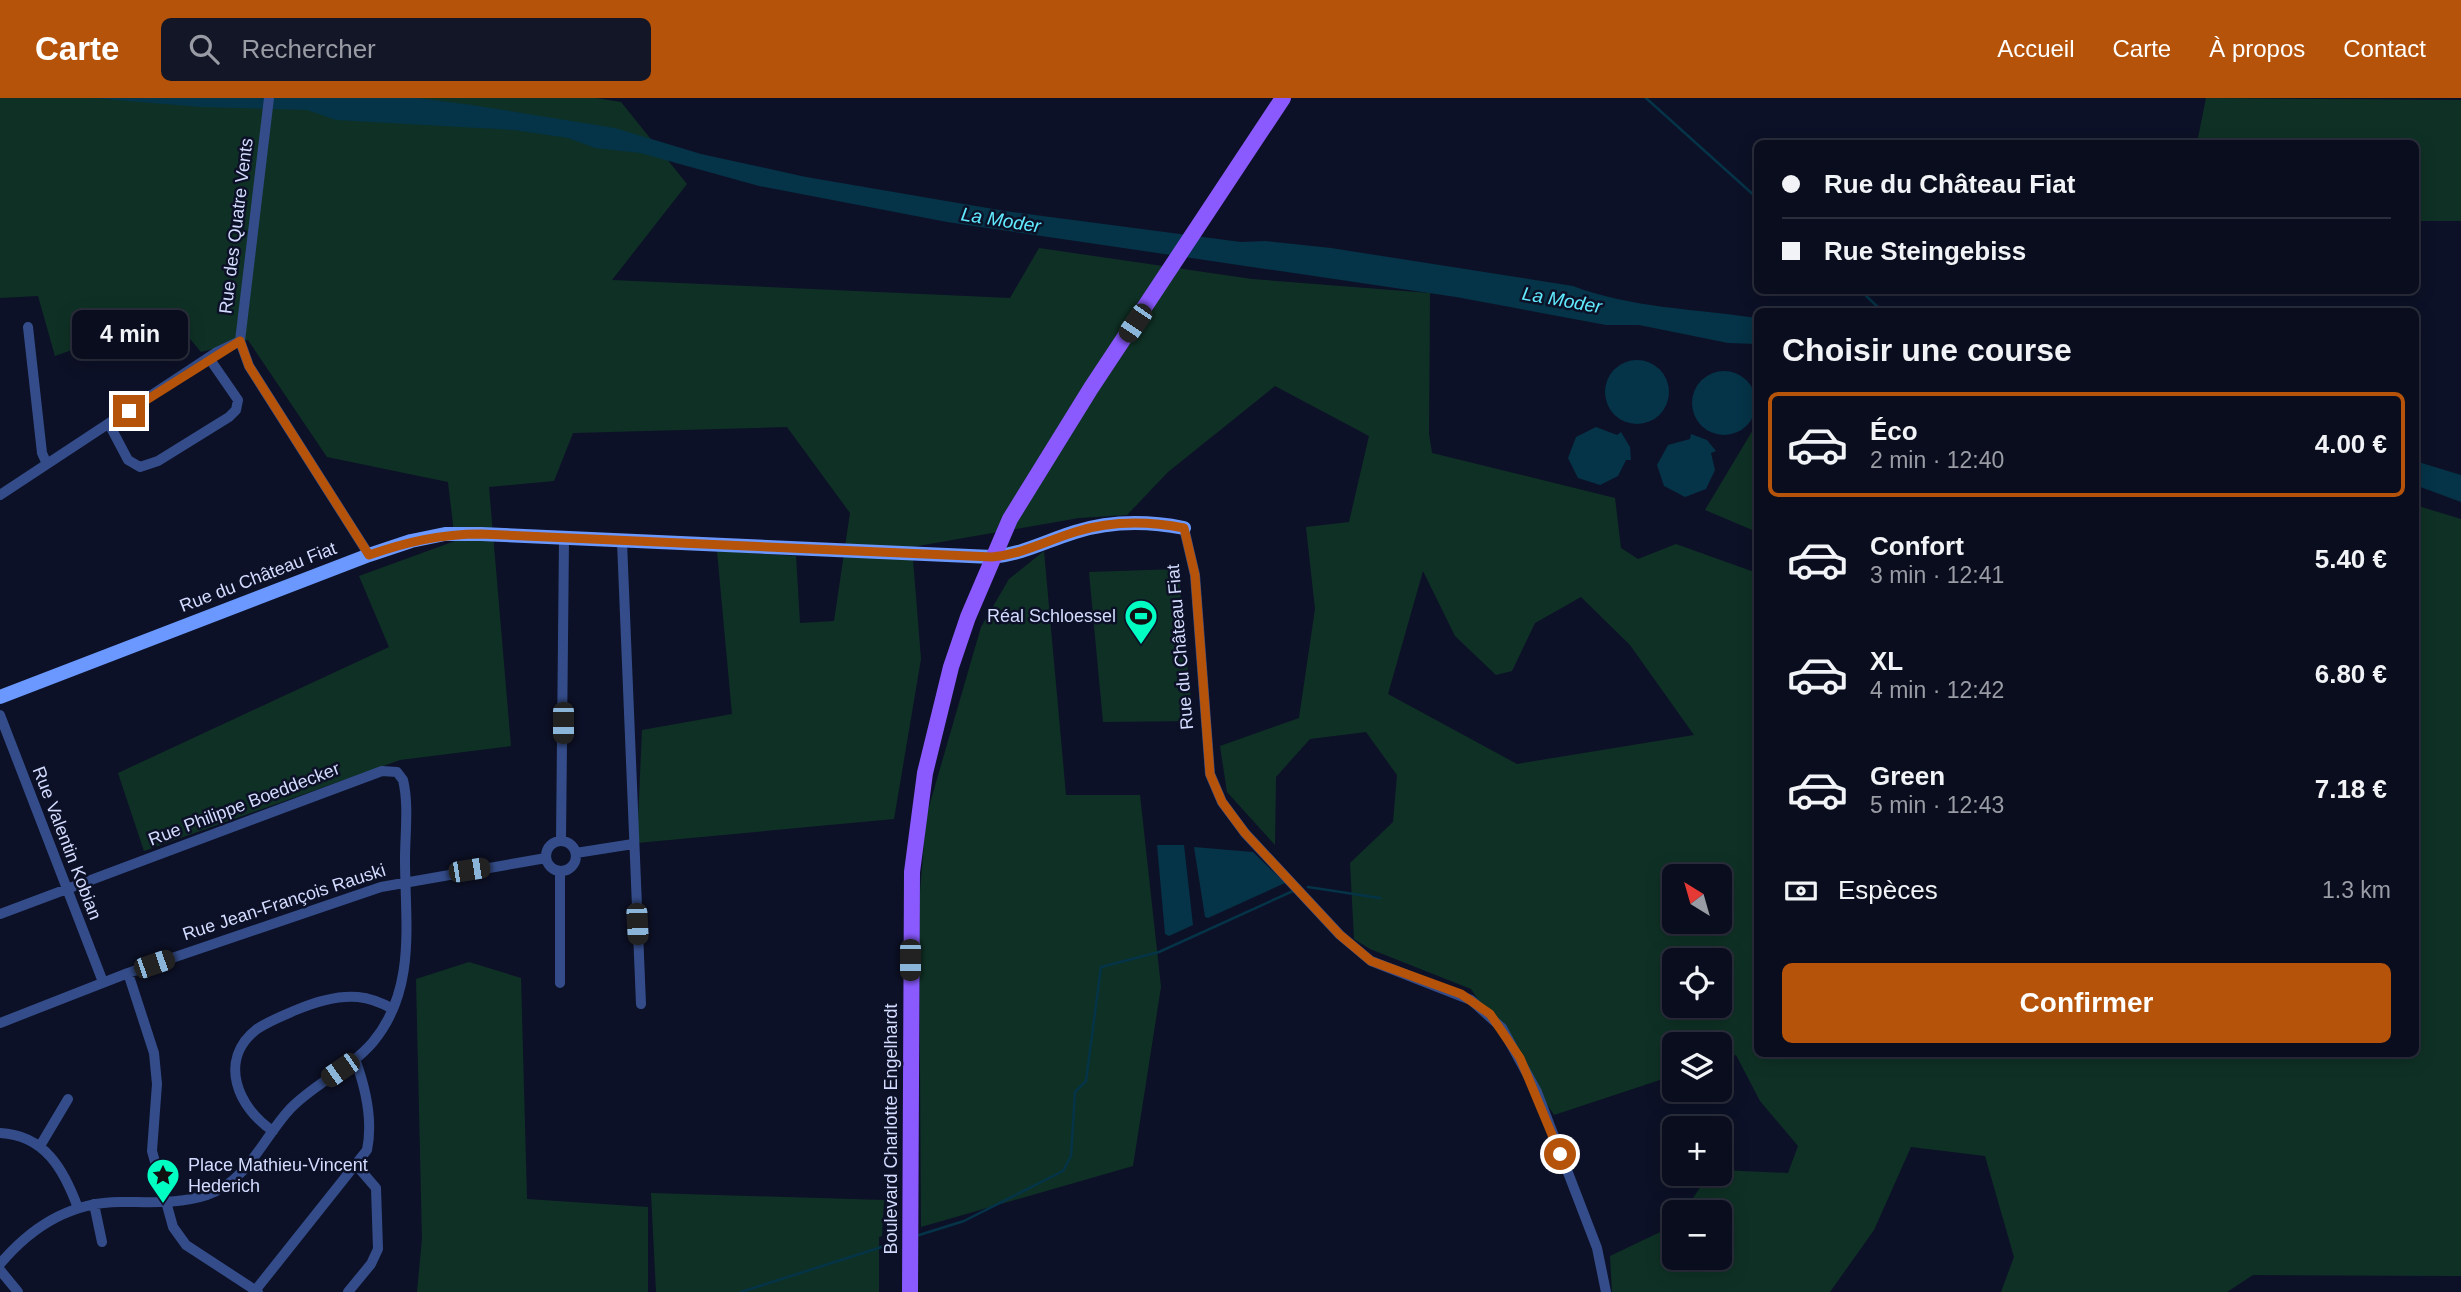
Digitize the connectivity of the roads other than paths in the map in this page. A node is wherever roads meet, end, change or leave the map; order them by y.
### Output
1 (269, 98) edge
2 (1283, 98) edge
3 (28, 327) dead end
4 (240, 341) junction
5 (209, 358) junction
6 (109, 424) junction
7 (47, 464) junction
8 (0, 495) edge
9 (1184, 528) joint
10 (564, 538) junction
11 (622, 542) junction
12 (369, 555) junction
13 (992, 557) junction
14 (0, 697) edge
15 (0, 715) edge
16 (561, 841) junction
17 (633, 844) junction
18 (576, 853) junction
19 (547, 858) junction
20 (560, 871) junction
21 (405, 881) junction
22 (66, 890) junction
23 (0, 914) edge
24 (128, 973) junction
25 (103, 982) junction
26 (560, 983) dead end
27 (641, 1004) dead end
28 (393, 1009) junction
29 (0, 1023) edge
30 (355, 1059) junction
31 (68, 1099) dead end
32 (273, 1131) junction
33 (0, 1133) edge
34 (40, 1146) junction
35 (357, 1166) junction
36 (164, 1201) junction
37 (94, 1204) junction
38 (78, 1208) junction
39 (102, 1242) dead end
40 (0, 1264) edge
41 (0, 1270) edge
42 (256, 1291) edge
43 (18, 1292) edge
44 (348, 1292) edge
45 (910, 1292) edge
46 (1606, 1292) edge

1 - 4 street, Rue des Quatre Vents
2 - 13 main road, Boulevard Charlotte Engelhardt
3 - 7 street
4 - 5 street
4 - 12 street, Rue des Quatre Vents
5 - 6 street
5 - 6 street
6 - 7 street
7 - 8 street
9 - 13 street, Rue du Château Fiat
9 - 46 street, Rue du Château Fiat
10 - 11 street, Rue du Château Fiat
10 - 12 street, Rue du Château Fiat
10 - 16 street
11 - 13 street, Rue du Château Fiat
11 - 17 street
12 - 14 street, Rue du Château Fiat
13 - 45 main road, Boulevard Charlotte Engelhardt
15 - 22 street, Rue Valentin Kobian
16 - 18 street
16 - 19 street
17 - 18 street
17 - 27 street
18 - 20 street
19 - 20 street
19 - 21 street, Rue Jean-François Rauski
20 - 26 street
21 - 22 street, Rue Philippe Boeddecker
21 - 24 street, Rue Jean-François Rauski
21 - 28 street
22 - 23 street, Rue Philippe Boeddecker
22 - 25 street, Rue Valentin Kobian
24 - 25 street, Rue Jean-François Rauski
24 - 36 street
25 - 29 street, Rue Jean-François Rauski
28 - 30 street
28 - 32 street
30 - 32 street
30 - 35 street
31 - 34 street
32 - 36 street
33 - 34 street
34 - 38 street
35 - 42 street
35 - 44 street
36 - 37 street
36 - 42 street
37 - 38 street
37 - 39 street
38 - 40 street
41 - 43 street

